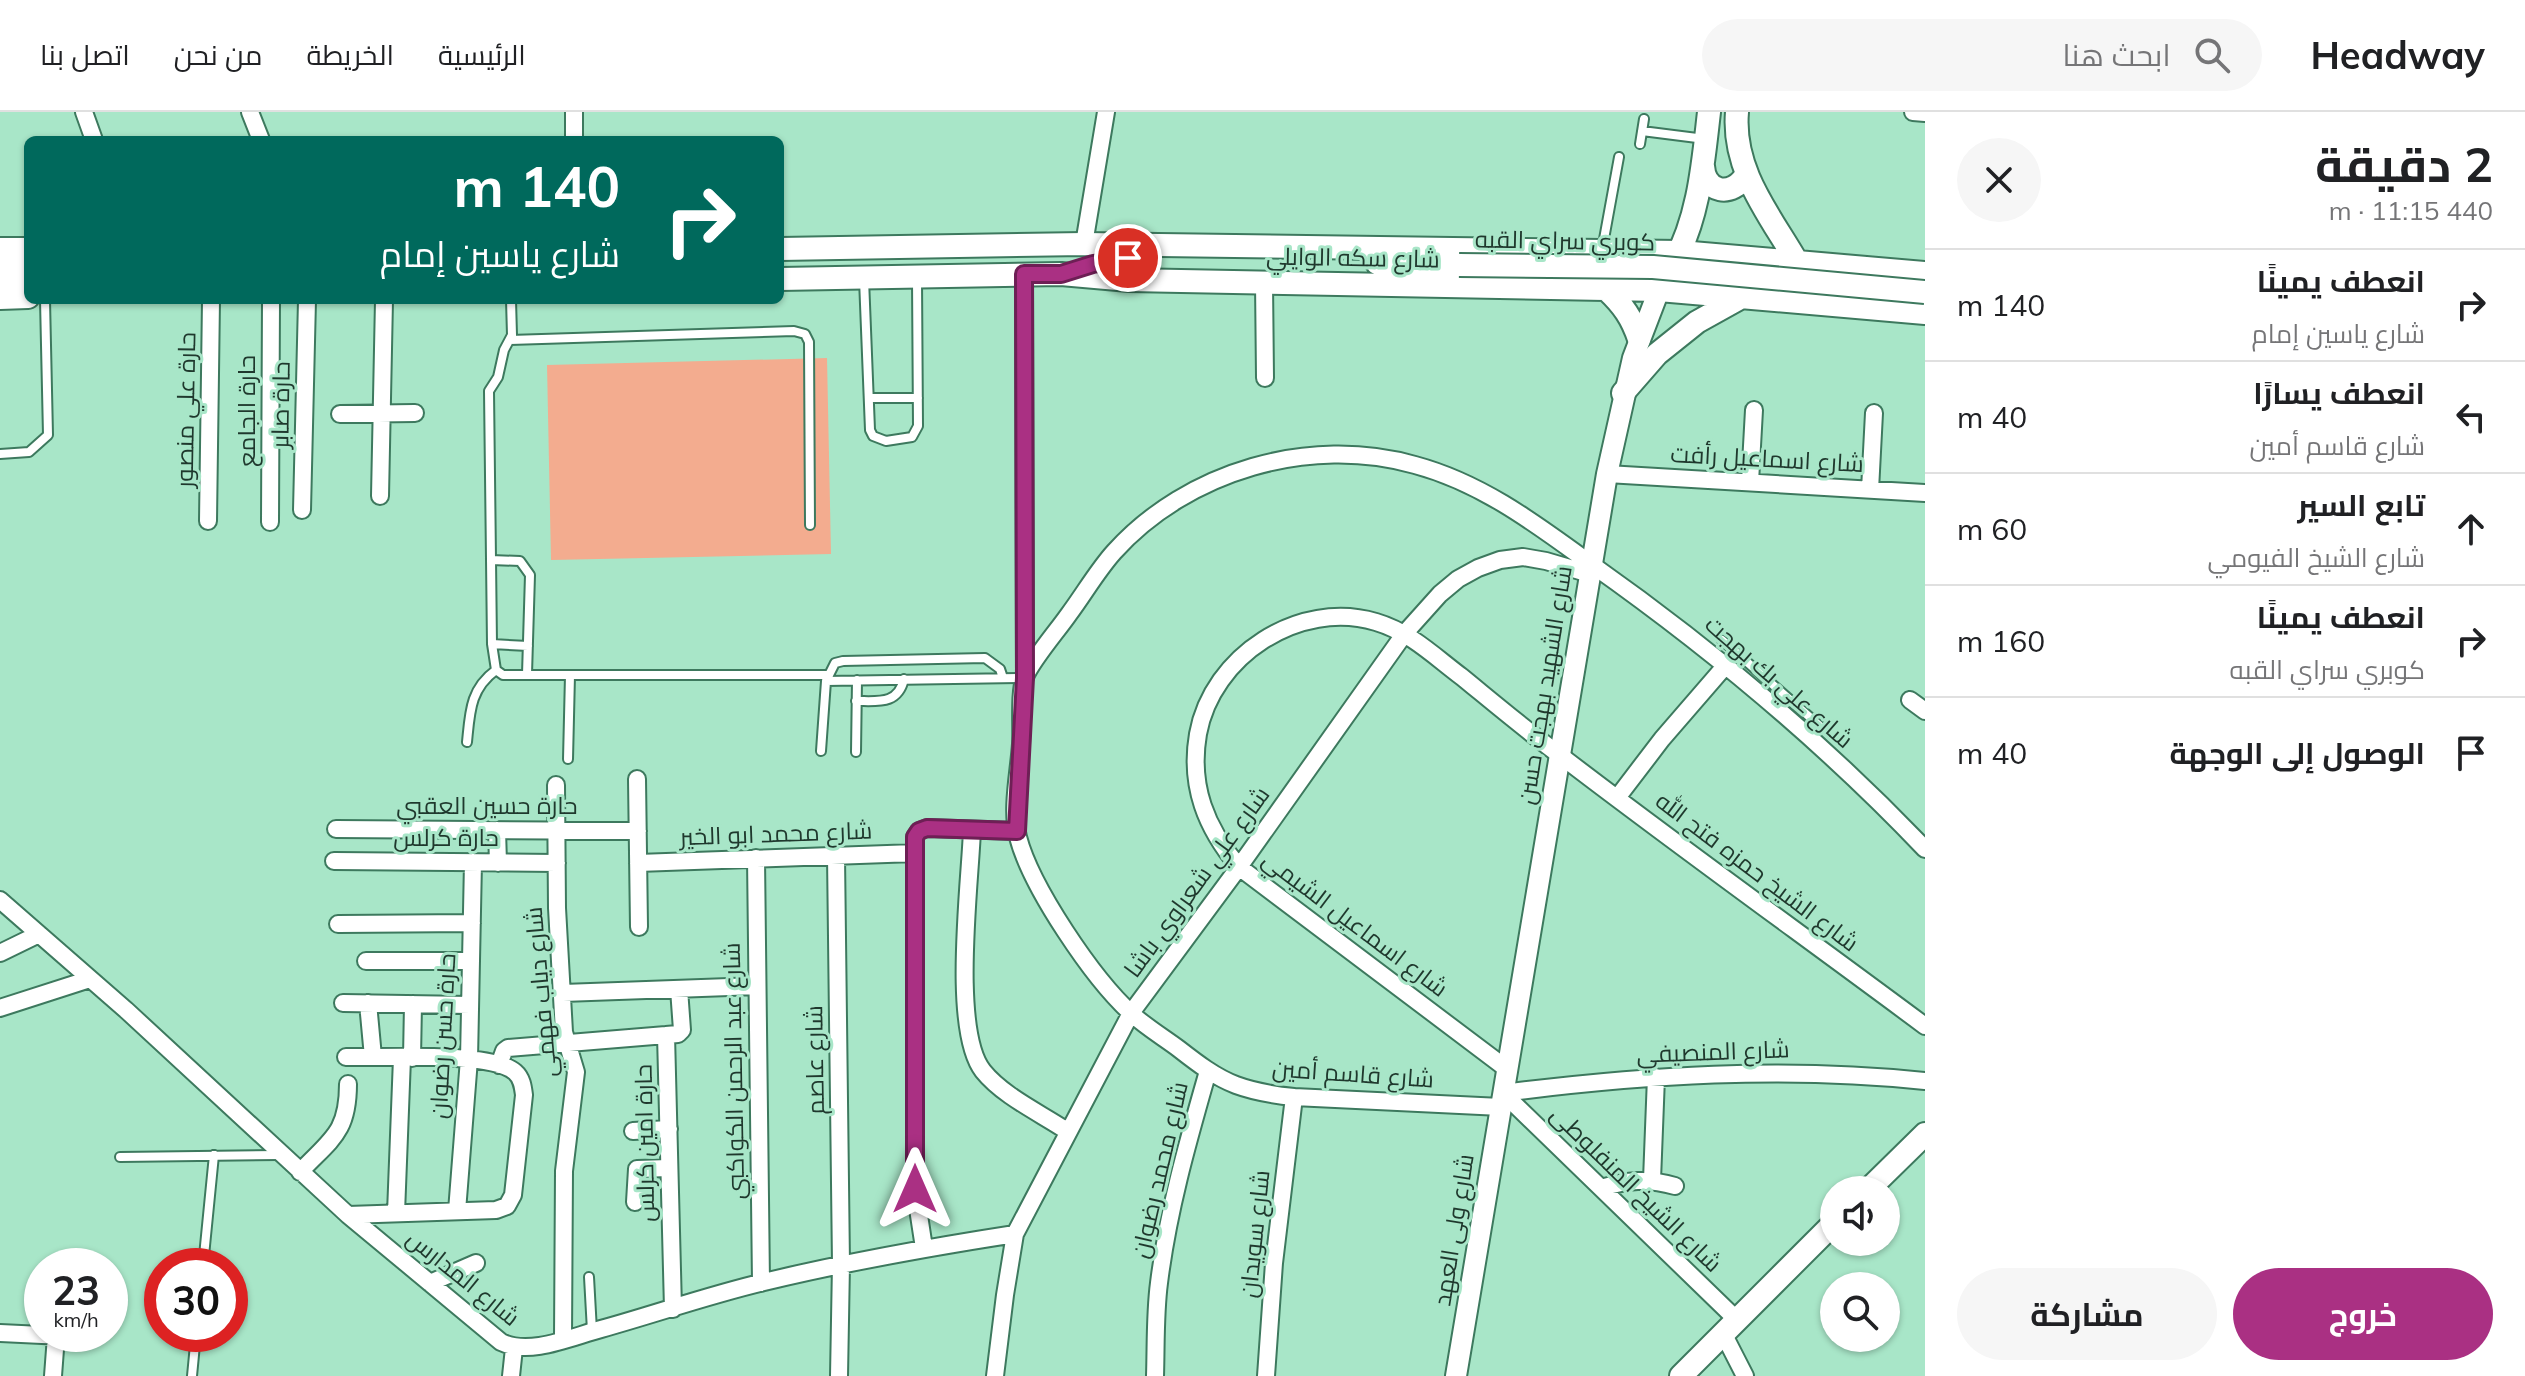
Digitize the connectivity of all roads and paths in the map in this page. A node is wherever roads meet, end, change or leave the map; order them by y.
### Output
1 (84, 112) edge
2 (250, 112) edge
3 (574, 112) edge
4 (1106, 112) edge
5 (1709, 112) edge
6 (1737, 112) edge
7 (1913, 112) edge
8 (1925, 113) edge
9 (1644, 119) dead end
10 (1642, 131) junction
11 (93, 136) edge
12 (259, 136) edge
13 (574, 136) edge
14 (1706, 139) junction
15 (1640, 144) dead end
16 (1619, 157) dead end
17 (1703, 166) junction
18 (1746, 175) junction
19 (1084, 244) junction
20 (0, 249) edge
21 (24, 249) edge
22 (784, 249) edge
23 (1602, 251) junction
24 (1680, 252) junction
25 (1797, 262) junction
26 (24, 264) edge
27 (0, 265) edge
28 (1925, 273) edge
29 (1024, 274) junction
30 (1061, 274) junction
31 (917, 277) junction
32 (864, 278) junction
33 (784, 279) edge
34 (0, 282) edge
35 (24, 282) edge
36 (1264, 282) junction
37 (1607, 290) junction
38 (1659, 290) junction
39 (1925, 292) edge
40 (24, 297) edge
41 (1742, 297) junction
42 (0, 298) edge
43 (45, 304) edge
44 (211, 304) edge
45 (271, 304) edge
46 (307, 304) edge
47 (384, 304) edge
48 (511, 304) edge
49 (1925, 313) edge
50 (1639, 339) junction
51 (510, 340) junction
52 (1265, 378) dead end
53 (1623, 393) junction
54 (869, 398) junction
55 (918, 398) junction
56 (1754, 410) dead end
57 (382, 413) junction
58 (415, 413) dead end
59 (1874, 413) dead end
60 (340, 414) dead end
61 (0, 454) edge
62 (1607, 474) junction
63 (1750, 482) junction
64 (1870, 490) junction
65 (1925, 493) edge
66 (380, 496) dead end
67 (302, 510) dead end
68 (208, 521) dead end
69 (270, 522) dead end
70 (810, 525) dead end
71 (491, 560) junction
72 (1591, 569) junction
73 (1405, 633) junction
74 (1722, 640) dead end
75 (492, 644) junction
76 (528, 646) junction
77 (1726, 665) junction
78 (496, 670) junction
79 (527, 674) junction
80 (570, 675) junction
81 (827, 678) junction
82 (1003, 678) junction
83 (1025, 678) junction
84 (904, 679) junction
85 (857, 680) junction
86 (1760, 684) junction
87 (1910, 700) dead end
88 (856, 701) junction
89 (1925, 711) edge
90 (1821, 727) dead end
91 (467, 742) dead end
92 (821, 751) dead end
93 (856, 752) dead end
94 (1560, 756) junction
95 (568, 759) dead end
96 (637, 779) dead end
97 (556, 785) dead end
98 (1617, 798) junction
99 (336, 829) dead end
100 (497, 830) junction
101 (556, 830) junction
102 (972, 830) junction
103 (638, 831) junction
104 (1017, 831) junction
105 (1925, 849) edge
106 (915, 853) junction
107 (836, 856) junction
108 (756, 858) junction
109 (334, 861) dead end
110 (473, 862) junction
111 (498, 863) junction
112 (557, 863) junction
113 (638, 863) junction
114 (1239, 867) junction
115 (0, 900) edge
116 (472, 923) junction
117 (338, 924) dead end
118 (639, 927) dead end
119 (39, 934) junction
120 (0, 953) edge
121 (366, 961) dead end
122 (471, 961) junction
123 (90, 979) junction
124 (757, 986) junction
125 (679, 989) junction
126 (563, 993) junction
127 (343, 1003) dead end
128 (368, 1003) junction
129 (413, 1004) junction
130 (470, 1005) junction
131 (0, 1008) edge
132 (1131, 1013) junction
133 (1925, 1026) edge
134 (666, 1035) junction
135 (567, 1042) junction
136 (346, 1057) dead end
137 (373, 1057) junction
138 (407, 1058) junction
139 (469, 1059) junction
140 (499, 1065) junction
141 (1507, 1069) junction
142 (1208, 1071) junction
143 (1656, 1077) junction
144 (1925, 1081) edge
145 (348, 1084) dead end
146 (1294, 1097) junction
147 (1502, 1100) junction
148 (669, 1129) junction
149 (633, 1131) dead end
150 (1067, 1131) junction
151 (1925, 1134) edge
152 (214, 1155) junction
153 (284, 1155) junction
154 (120, 1157) dead end
155 (669, 1168) junction
156 (300, 1172) junction
157 (1882, 1176) edge
158 (1652, 1180) junction
159 (1675, 1186) dead end
160 (1601, 1188) junction
161 (635, 1202) dead end
162 (457, 1211) junction
163 (396, 1213) junction
164 (348, 1215) junction
165 (1015, 1234) junction
166 (1820, 1237) edge
167 (205, 1248) edge
168 (924, 1248) junction
169 (476, 1263) dead end
170 (841, 1264) junction
171 (589, 1277) dead end
172 (430, 1283) junction
173 (761, 1283) junction
174 (673, 1309) junction
175 (1730, 1326) junction
176 (592, 1331) junction
177 (0, 1333) edge
178 (24, 1334) edge
179 (563, 1339) junction
180 (514, 1348) junction
181 (55, 1352) edge
182 (194, 1352) edge
183 (53, 1376) edge
184 (192, 1376) edge
185 (511, 1376) edge
186 (839, 1376) edge
187 (995, 1376) edge
188 (1155, 1376) edge
189 (1266, 1376) edge
190 (1456, 1376) edge
191 (1681, 1376) edge
192 (1745, 1376) edge

1 - 11 street
2 - 12 street
3 - 13 street
4 - 19 street
5 - 14 main road
6 - 18 main road
7 - 8 street
9 - 10 lane
10 - 14 lane
10 - 15 lane
14 - 17 main road
16 - 23 lane
17 - 18 main road
17 - 24 main road
18 - 25 main road
19 - 22 main road, شارع سكه الوايلي
19 - 23 main road, شارع سكه الوايلي
20 - 21 main road
23 - 24 main road, شارع سكه الوايلي
24 - 25 main road, شارع سكه الوايلي
24 - 38 main road
25 - 28 main road, شارع سكه الوايلي
26 - 27 main road
29 - 30 main road, شارع سكه الوايلي
29 - 31 main road, شارع سكه الوايلي
29 - 83 street, شارع قاسم أمين
30 - 36 main road, شارع سكه الوايلي
30 - 39 main road, كوبري سراي القبه, bridge
31 - 32 main road, شارع سكه الوايلي
31 - 55 lane
32 - 33 main road, شارع سكه الوايلي
32 - 54 lane
34 - 35 main road
36 - 37 main road, شارع سكه الوايلي
36 - 52 street
37 - 38 main road, شارع سكه الوايلي
37 - 50 main road
38 - 41 main road, شارع سكه الوايلي
38 - 50 street, شارع الشهيد بهجت حسن
40 - 42 main road
41 - 49 main road, شارع سكه الوايلي
41 - 53 main road
43 - 61 lane
44 - 68 street, حارة علي منصور
45 - 69 street, حارة الجامع
46 - 67 street, حارة صابر
47 - 57 street
48 - 51 lane
50 - 53 street, شارع الشهيد بهجت حسن
51 - 70 lane
51 - 71 lane
53 - 62 street, شارع الشهيد بهجت حسن
54 - 55 lane
54 - 55 lane
56 - 63 street
57 - 58 street
57 - 60 street
57 - 66 street
59 - 64 street
62 - 63 street, شارع اسماعيل رأفت
62 - 72 street, شارع الشهيد بهجت حسن
63 - 64 street, شارع اسماعيل رأفت
64 - 65 street, شارع اسماعيل رأفت
71 - 75 lane
71 - 76 lane
72 - 73 street, شارع علي شعراوي باشا
72 - 77 street, شارع علي بك بهجت
72 - 83 street
72 - 94 street, شارع الشهيد بهجت حسن
73 - 94 street, شارع اسماعيل الشيمي
73 - 114 street, شارع علي شعراوي باشا
73 - 114 street, شارع اسماعيل الشيمي
74 - 86 lane
75 - 76 lane
75 - 78 lane
76 - 79 lane
77 - 86 street, شارع علي بك بهجت
77 - 98 street
78 - 79 lane
78 - 91 lane
79 - 80 lane
80 - 81 lane
80 - 95 lane
81 - 82 lane
81 - 85 lane
81 - 92 lane
82 - 83 lane
82 - 84 lane
83 - 104 street, شارع قاسم أمين
84 - 85 lane
84 - 88 lane
85 - 88 lane
86 - 90 lane
86 - 105 street, شارع علي بك بهجت
87 - 89 street
88 - 93 lane
94 - 98 street, شارع الشيخ حمزه فتح الله
94 - 141 street, شارع الشهيد بهجت حسن
96 - 103 street
97 - 101 street, شارع دياب فهمي
98 - 133 street, شارع الشيخ حمزه فتح الله
99 - 100 street, حارة حسين العقبي
100 - 101 street, حارة حسين العقبي
100 - 111 street
101 - 103 street, حارة حسين العقبي
101 - 112 street, شارع دياب فهمي
102 - 104 street
102 - 106 street
102 - 150 street
103 - 113 street
104 - 132 street, شارع قاسم أمين
106 - 107 street, شارع محمد ابو الخير
106 - 168 street
107 - 108 street, شارع محمد ابو الخير
107 - 170 street, شارع عاصم
108 - 113 street, شارع محمد ابو الخير
108 - 124 street, شارع عبد الرحمن الكواكبي
109 - 110 street, حارة كرلس
110 - 111 street, حارة كرلس
110 - 116 street, حارة حسن رضوان
111 - 112 street, حارة كرلس
112 - 126 street, شارع دياب فهمي
113 - 118 street
114 - 132 street, شارع علي شعراوي باشا
114 - 141 street, شارع اسماعيل الشيمي
115 - 119 street, شارع المدارس
116 - 117 street
116 - 122 street, حارة حسن رضوان
119 - 120 street
119 - 123 street, شارع المدارس
121 - 122 street
122 - 130 street, حارة حسن رضوان
123 - 131 street
123 - 153 street, شارع المدارس
124 - 125 street
124 - 173 street, شارع عبد الرحمن الكواكبي
125 - 126 street
125 - 134 street, حارة امين كرلس
126 - 135 street, شارع دياب فهمي
127 - 128 street
128 - 129 street
128 - 137 street
129 - 130 street
129 - 138 street
130 - 139 street, حارة حسن رضوان
132 - 142 street, شارع قاسم أمين
132 - 150 street, شارع علي شعراوي باشا
134 - 135 street
134 - 148 street, حارة امين كرلس
135 - 140 street
135 - 179 street, شارع دياب فهمي
136 - 137 street
137 - 138 street
138 - 139 street
138 - 163 street
139 - 140 street
139 - 162 street, حارة حسن رضوان
140 - 162 street
141 - 147 street, شارع الشهيد بهجت حسن
142 - 146 street, شارع قاسم أمين
142 - 188 street, شارع محمد رضوان
143 - 144 street, شارع المنصيفي
143 - 147 street, شارع المنصيفي
143 - 158 street
145 - 156 street
146 - 147 street, شارع قاسم أمين
146 - 189 street, شارع سويدان
147 - 160 street, شارع الشيخ المنفلوطى
147 - 190 street, شارع ولى العهد
148 - 149 street
148 - 155 street, حارة امين كرلس
150 - 165 street, شارع علي شعراوي باشا
151 - 157 main road
152 - 153 lane
152 - 154 lane
152 - 167 lane
153 - 156 street, شارع المدارس
155 - 161 street
155 - 174 street, حارة امين كرلس
156 - 164 street, شارع المدارس
158 - 159 street
158 - 160 street
160 - 175 street, شارع الشيخ المنفلوطى
162 - 163 street
163 - 164 street
164 - 172 street, شارع المدارس
165 - 168 street, شارع المدارس
165 - 187 street, شارع علي شعراوي باشا
166 - 175 main road
168 - 170 street, شارع المدارس
169 - 172 street
170 - 173 street, شارع المدارس
170 - 186 street, شارع عاصم
171 - 176 lane
172 - 180 street, شارع المدارس
173 - 174 street, شارع المدارس
174 - 176 street, شارع المدارس
175 - 191 main road
175 - 192 street, شارع الشيخ المنفلوطى
176 - 179 street, شارع المدارس
177 - 178 street
179 - 180 street, شارع المدارس
180 - 185 street
181 - 183 street
182 - 184 lane

